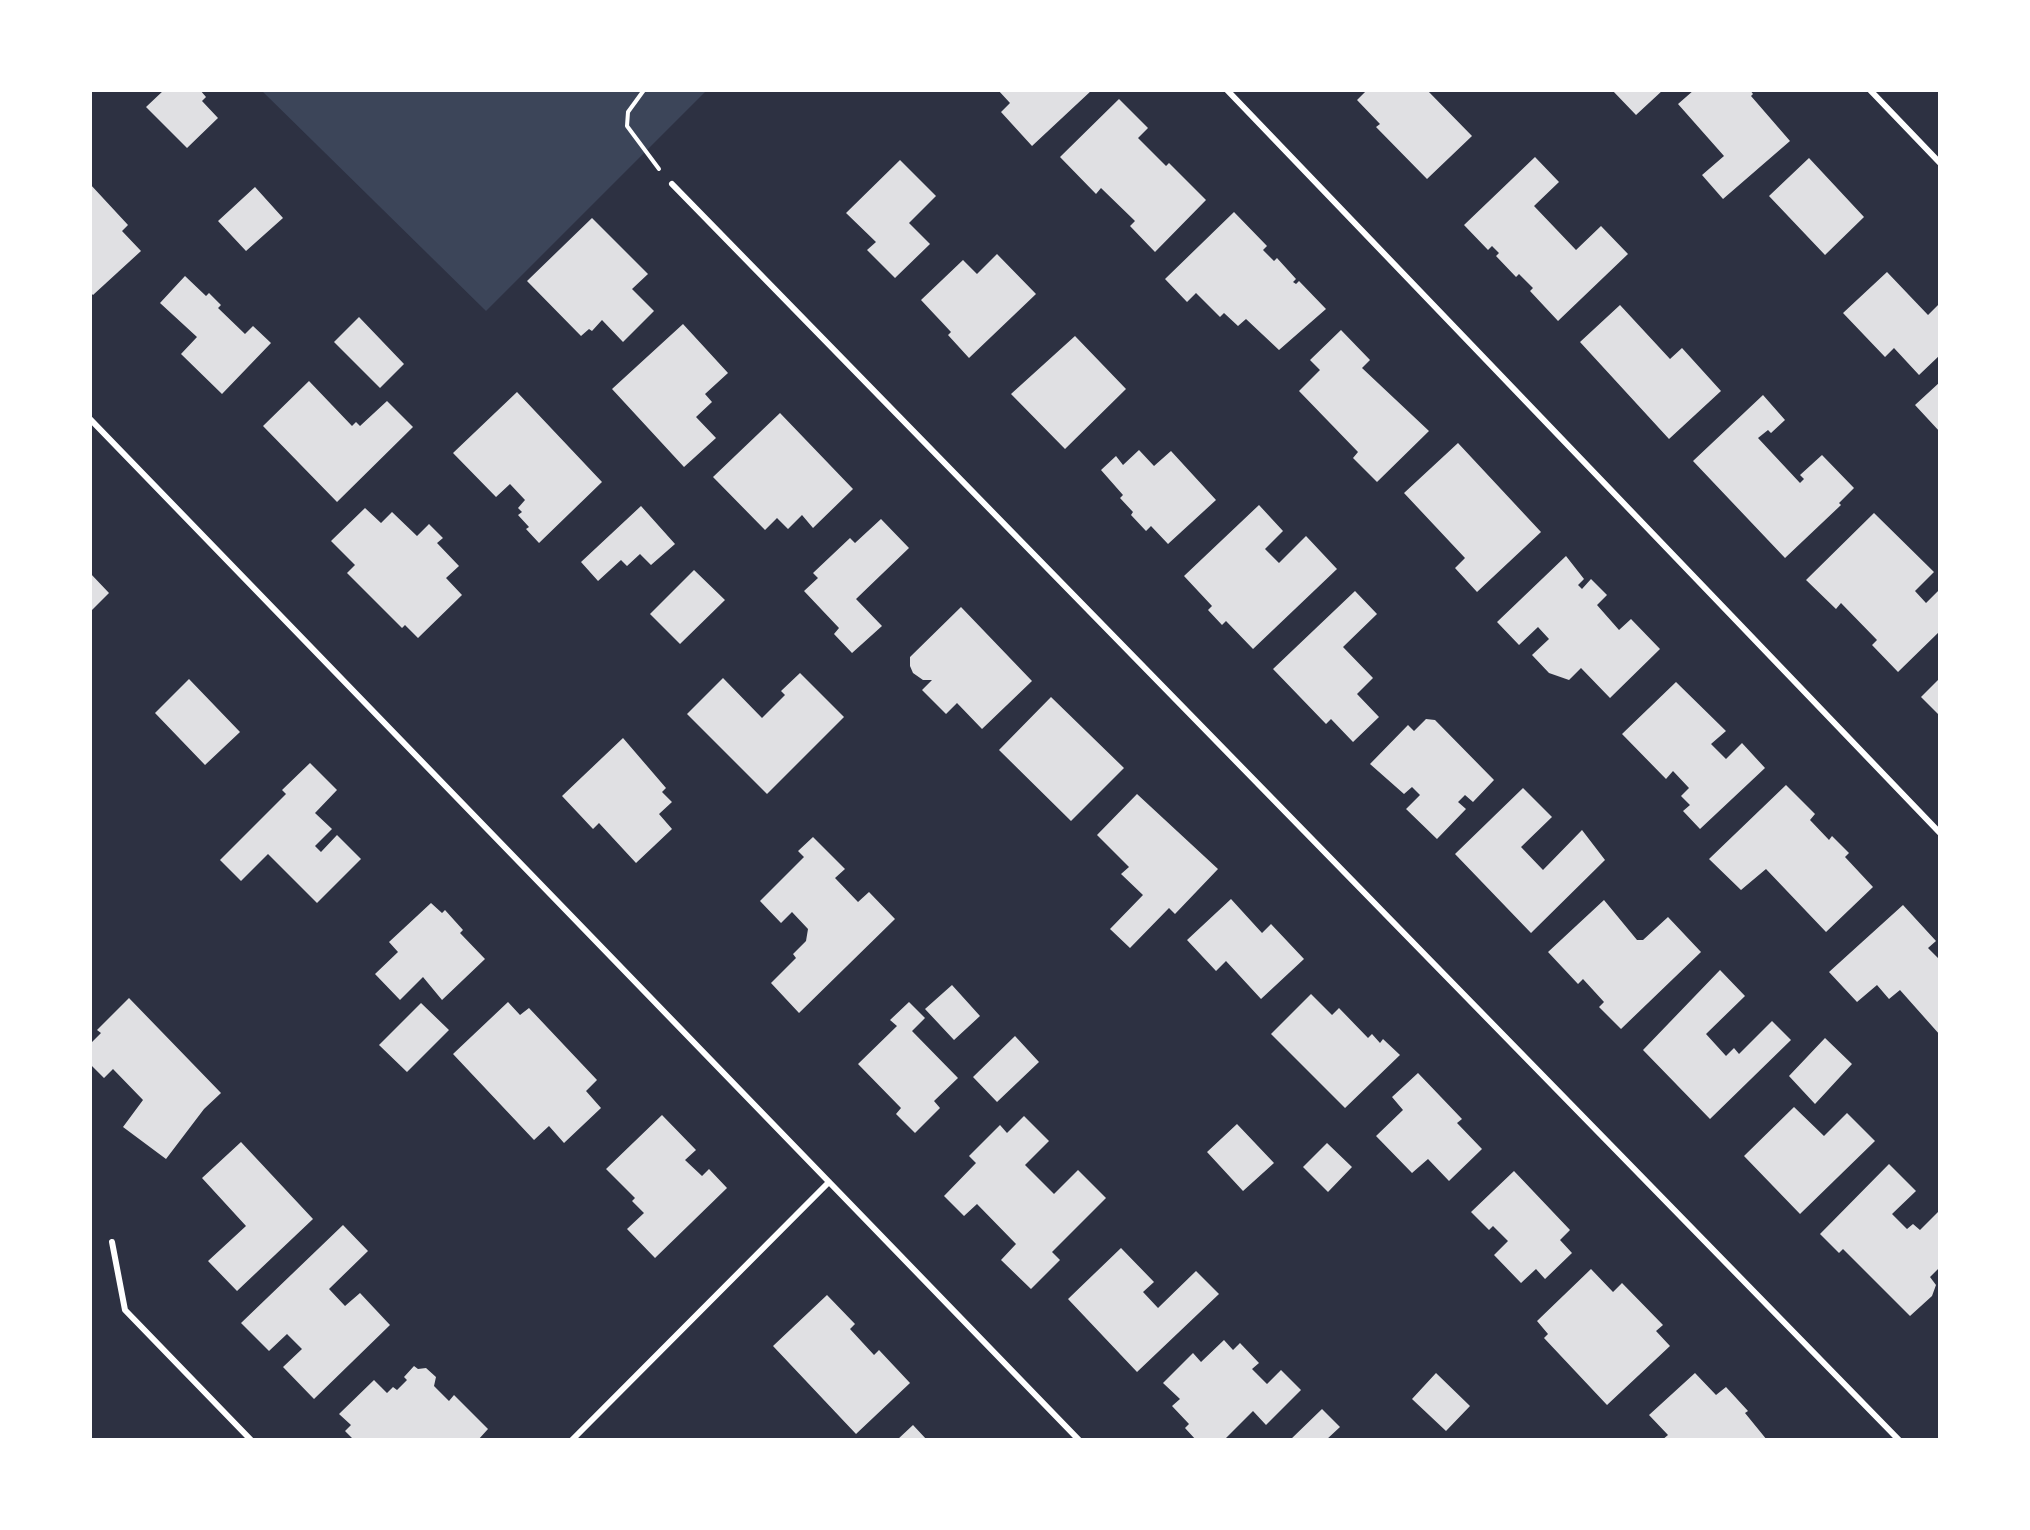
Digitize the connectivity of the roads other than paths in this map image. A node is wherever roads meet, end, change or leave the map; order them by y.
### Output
1 (1227, 90) edge
2 (1870, 90) edge
3 (1940, 162) edge
4 (672, 184) road end
5 (90, 419) edge
6 (1940, 833) edge
7 (830, 1182) junction
8 (112, 1242) dead end
9 (576, 1439) edge
10 (251, 1440) edge
11 (1078, 1440) edge
12 (1899, 1440) edge

1 - 6 street
2 - 3 street
4 - 12 street
5 - 7 street
7 - 9 street
7 - 11 street
8 - 10 street

